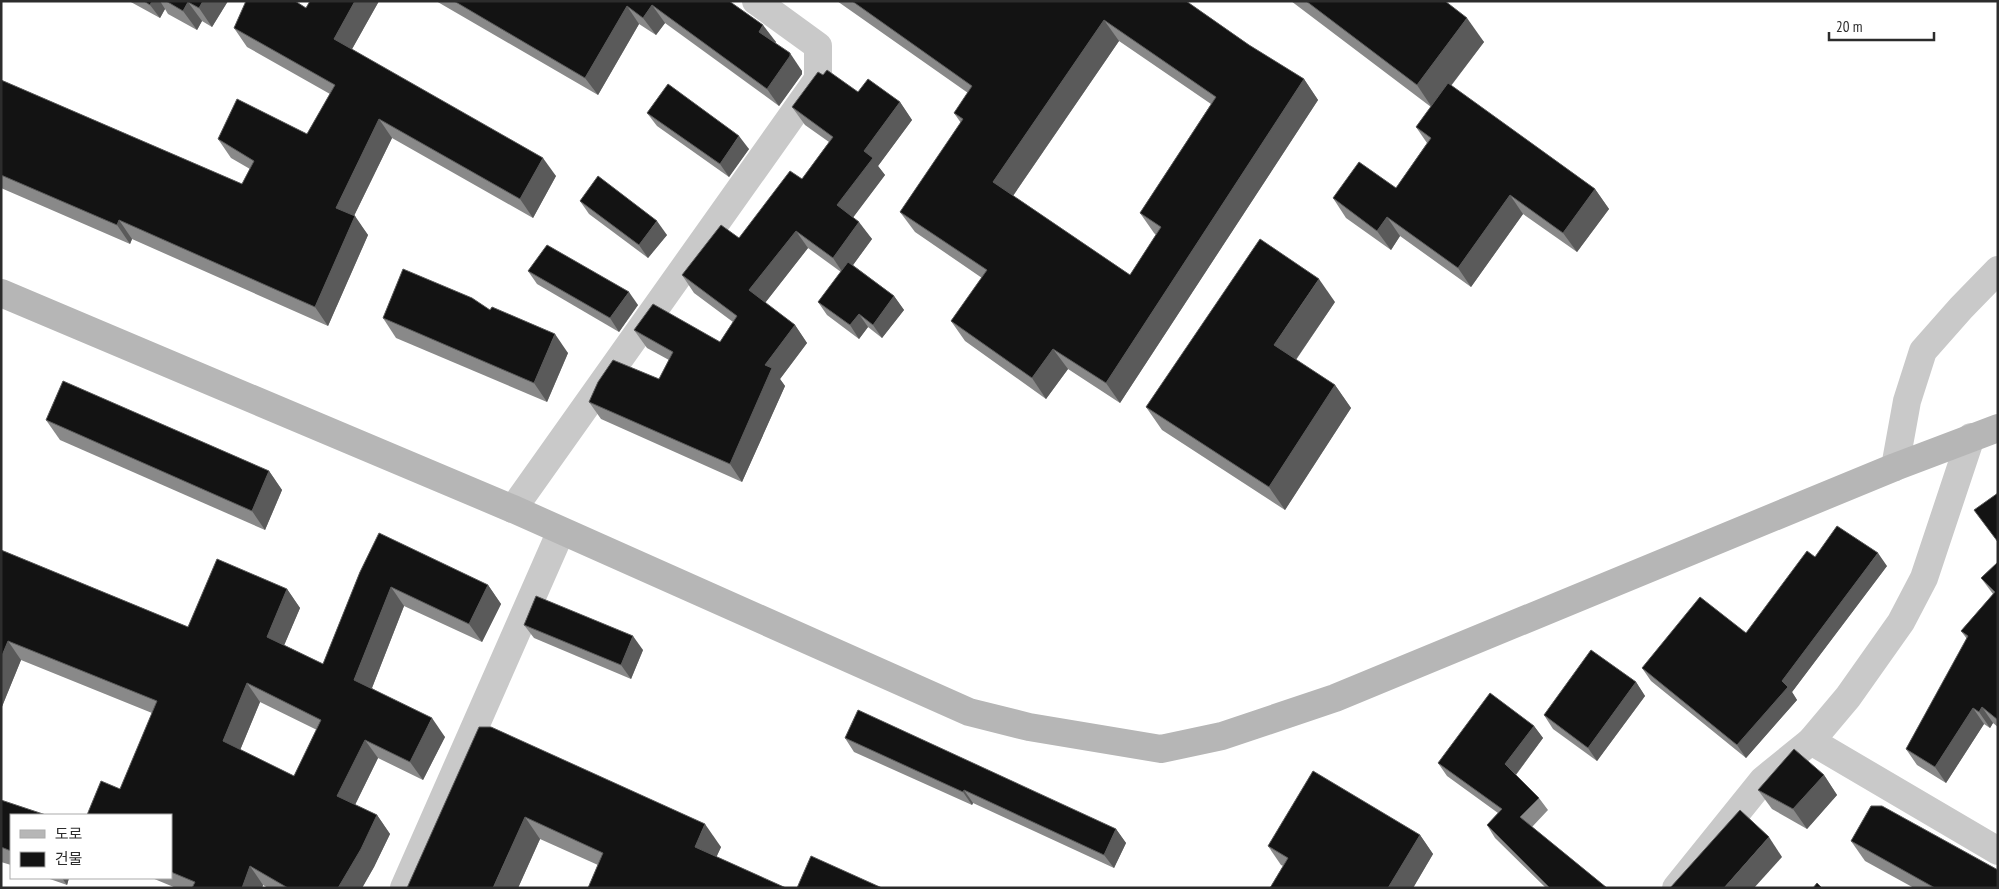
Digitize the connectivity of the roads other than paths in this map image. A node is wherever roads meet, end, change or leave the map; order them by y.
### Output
1 (756, 1) edge
2 (1998, 270) edge
3 (1, 293) edge
4 (1998, 428) edge
5 (1971, 437) junction
6 (1895, 466) junction
7 (513, 509) junction
8 (561, 531) junction
9 (1811, 741) junction
10 (1998, 851) edge
11 (404, 888) edge
12 (1676, 888) edge

1 - 7 street
2 - 6 street
3 - 7 street
4 - 5 street
5 - 6 street
5 - 9 street
6 - 8 street
7 - 8 street
8 - 11 street
9 - 10 street
9 - 12 street

